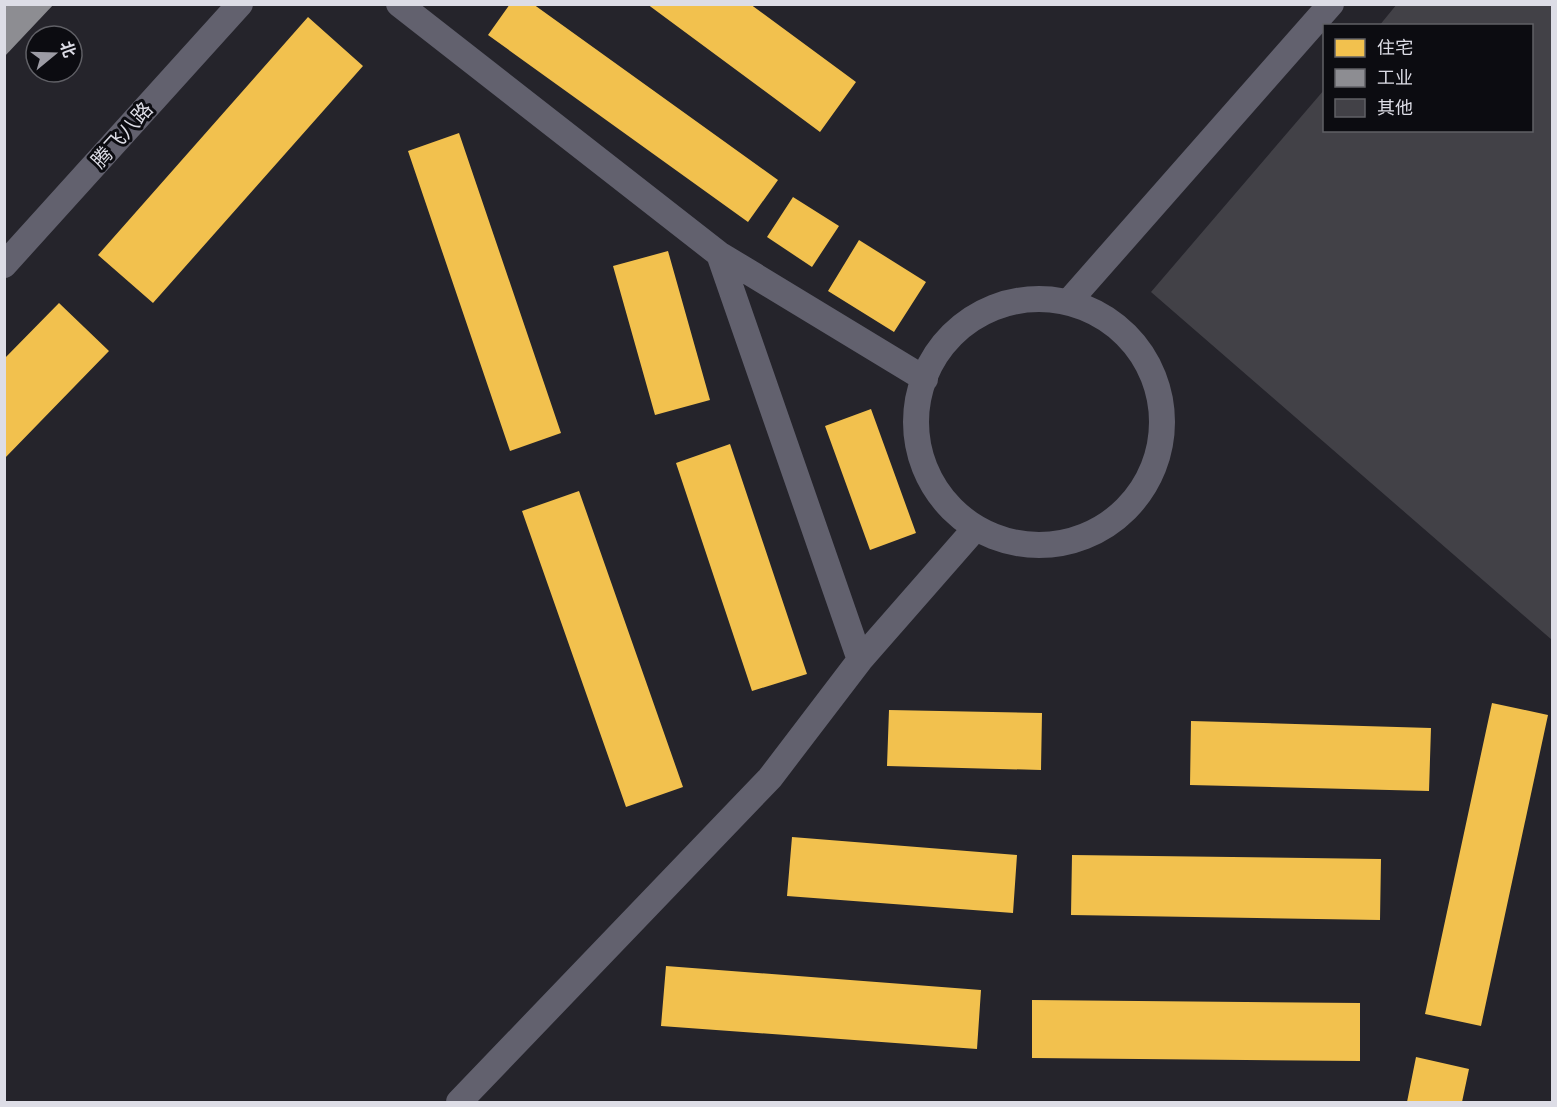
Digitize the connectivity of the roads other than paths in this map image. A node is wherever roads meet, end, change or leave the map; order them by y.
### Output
1 (240, 4) edge
2 (399, 4) edge
3 (1331, 4) edge
4 (719, 254) junction
5 (4, 265) edge
6 (1071, 299) junction
7 (925, 379) junction
8 (973, 531) junction
9 (860, 660) junction
10 (459, 1102) edge

1 - 5 street, 腾飞八路
2 - 4 street
3 - 6 street
4 - 7 street
4 - 9 street
6 - 7 street
6 - 8 street
7 - 8 street
8 - 9 street
9 - 10 street

